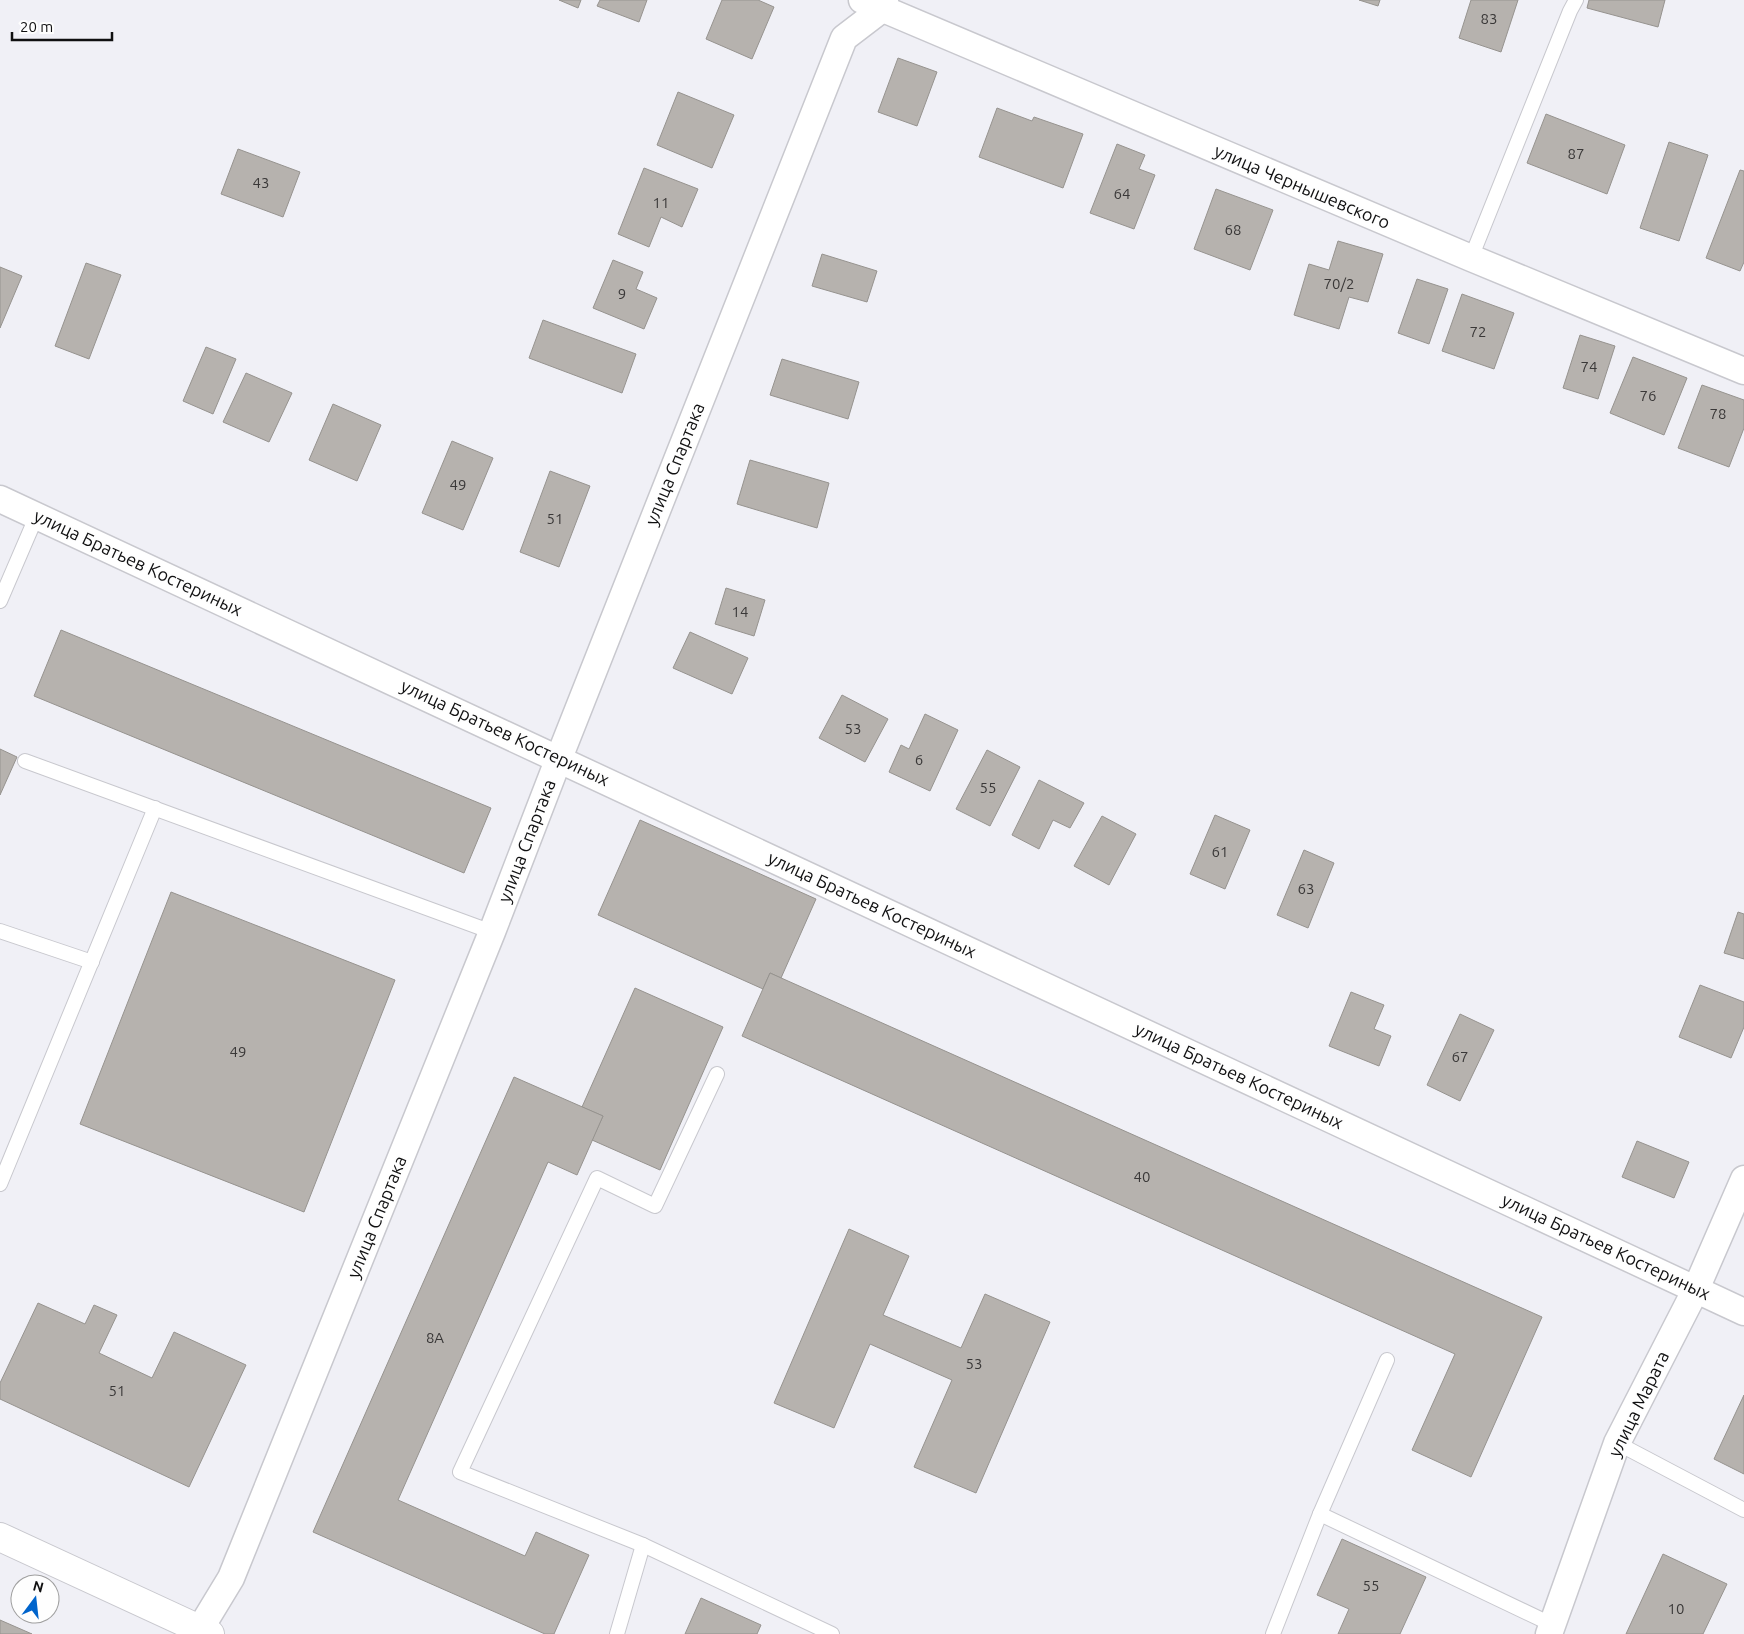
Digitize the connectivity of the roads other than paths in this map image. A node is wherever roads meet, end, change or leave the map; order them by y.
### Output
1 (1576, 0) edge
2 (876, 3) edge
3 (1471, 258) junction
4 (1744, 371) edge
5 (0, 499) edge
6 (36, 515) junction
7 (0, 601) edge
8 (559, 758) junction
9 (25, 761) dead end
10 (155, 808) junction
11 (0, 931) edge
12 (492, 932) junction
13 (92, 962) junction
14 (717, 1074) dead end
15 (1744, 1179) edge
16 (0, 1184) edge
17 (1696, 1289) junction
18 (1744, 1312) edge
19 (1388, 1360) dead end
20 (1618, 1443) junction
21 (1744, 1510) edge
22 (1320, 1514) junction
23 (0, 1537) edge
24 (644, 1545) junction
25 (1551, 1629) edge
26 (203, 1633) edge
27 (617, 1634) edge
28 (832, 1634) edge
29 (1273, 1634) edge

1 - 3 lane
2 - 3 street, улица Чернышевского
2 - 8 street, улица Спартака
3 - 4 street, улица Чернышевского
5 - 6 street, улица Братьев Костериных
6 - 7 lane
6 - 8 street, улица Братьев Костериных
8 - 12 street, улица Спартака
8 - 17 street, улица Братьев Костериных
9 - 10 lane
10 - 12 lane
10 - 13 lane
11 - 13 lane
12 - 26 street, улица Спартака
13 - 16 lane
14 - 24 lane
15 - 17 street, улица Марата
17 - 18 street, улица Братьев Костериных
17 - 20 street, улица Марата
19 - 22 lane
20 - 21 lane
20 - 25 street, улица Марата
22 - 25 lane
22 - 29 lane
23 - 26 street
24 - 27 lane
24 - 28 lane

